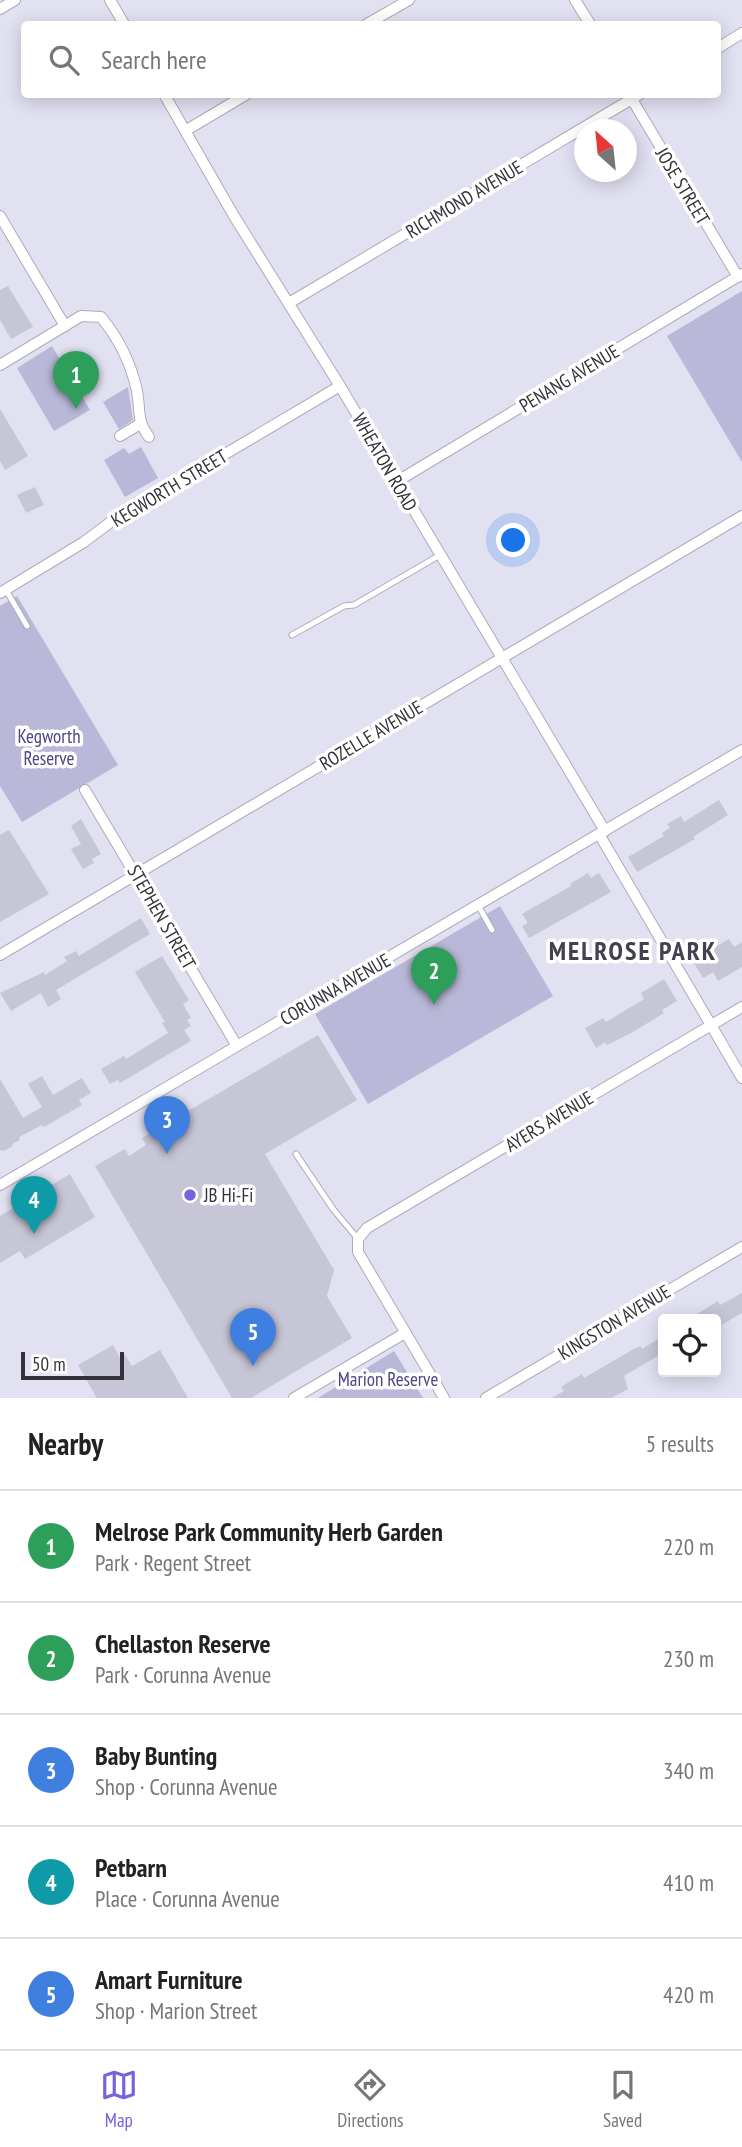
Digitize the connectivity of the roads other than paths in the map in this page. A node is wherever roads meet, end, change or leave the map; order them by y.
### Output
1 (15, 0) edge
2 (110, 0) edge
3 (409, 0) edge
4 (576, 0) edge
5 (0, 9) edge
6 (122, 21) edge
7 (372, 21) edge
8 (588, 21) edge
9 (742, 33) edge
10 (721, 46) edge
11 (166, 98) edge
12 (240, 98) edge
13 (631, 98) edge
14 (635, 98) edge
15 (185, 131) junction
16 (0, 216) edge
17 (740, 275) edge
18 (289, 303) junction
19 (65, 326) junction
20 (0, 365) edge
21 (340, 386) junction
22 (140, 424) junction
23 (120, 436) dead end
24 (149, 437) dead end
25 (396, 482) junction
26 (742, 516) edge
27 (440, 555) junction
28 (3, 591) edge
29 (27, 626) dead end
30 (292, 635) dead end
31 (502, 658) junction
32 (742, 750) edge
33 (85, 790) dead end
34 (602, 832) junction
35 (136, 874) junction
36 (478, 905) junction
37 (492, 930) dead end
38 (0, 955) edge
39 (742, 1007) edge
40 (711, 1025) junction
41 (237, 1046) junction
42 (742, 1078) edge
43 (296, 1154) dead end
44 (0, 1185) edge
45 (358, 1238) junction
46 (742, 1247) edge
47 (405, 1333) junction
48 (294, 1398) edge
49 (444, 1398) edge
50 (486, 1398) edge

1 - 5 street
2 - 6 street
3 - 7 street
4 - 8 street
9 - 10 street
11 - 15 street, WHEATON ROAD
12 - 15 street
13 - 18 street, RICHMOND AVENUE
14 - 17 street, JOSE STREET
15 - 18 street, WHEATON ROAD
16 - 19 street
17 - 25 street, PENANG AVENUE
18 - 21 street, WHEATON ROAD
19 - 20 street
19 - 22 street
21 - 25 street, WHEATON ROAD
21 - 28 street, KEGWORTH STREET
22 - 23 street
22 - 24 street
25 - 27 street, WHEATON ROAD
26 - 31 street, ROZELLE AVENUE
27 - 30 lane
27 - 31 street, WHEATON ROAD
28 - 29 lane
31 - 34 street, WHEATON ROAD
31 - 35 street, ROZELLE AVENUE
32 - 34 street, CORUNNA AVENUE
33 - 35 street, STEPHEN STREET
34 - 36 street, CORUNNA AVENUE
34 - 40 street, WHEATON ROAD
35 - 38 street, ROZELLE AVENUE
35 - 41 street, STEPHEN STREET
36 - 37 lane
36 - 41 street, CORUNNA AVENUE
39 - 40 street, AYERS AVENUE
40 - 42 street, WHEATON ROAD
40 - 45 street, AYERS AVENUE
41 - 44 street, CORUNNA AVENUE
43 - 45 lane
45 - 47 street
46 - 50 street, KINGSTON AVENUE
47 - 48 street
47 - 49 street

